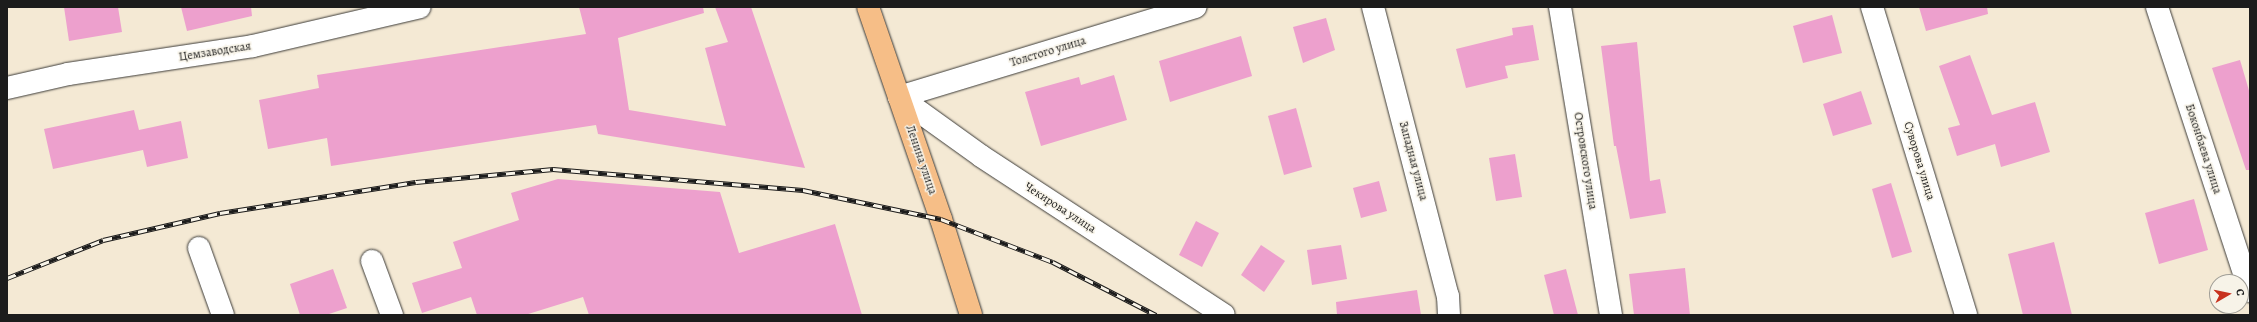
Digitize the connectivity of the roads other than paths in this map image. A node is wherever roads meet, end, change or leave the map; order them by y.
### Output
1 (420, 7) edge
2 (868, 7) edge
3 (1196, 7) edge
4 (1373, 7) edge
5 (1560, 7) edge
6 (1872, 7) edge
7 (2157, 7) edge
8 (7, 88) edge
9 (899, 97) junction
10 (199, 248) dead end
11 (372, 261) dead end
12 (2250, 291) edge
13 (223, 315) edge
14 (392, 315) edge
15 (971, 315) edge
16 (1224, 315) edge
17 (1449, 315) edge
18 (1611, 315) edge
19 (1966, 315) edge

1 - 8 street, Цемзаводская
2 - 9 main road, Ленина улица
3 - 9 street, Толстого улица
4 - 17 street, Западная улица
5 - 18 street, Островского улица
6 - 19 street, Суворова улица
7 - 12 street, Боконбаева улица
9 - 15 main road, Ленина улица
9 - 16 street, Чекирова улица
10 - 13 street
11 - 14 street

